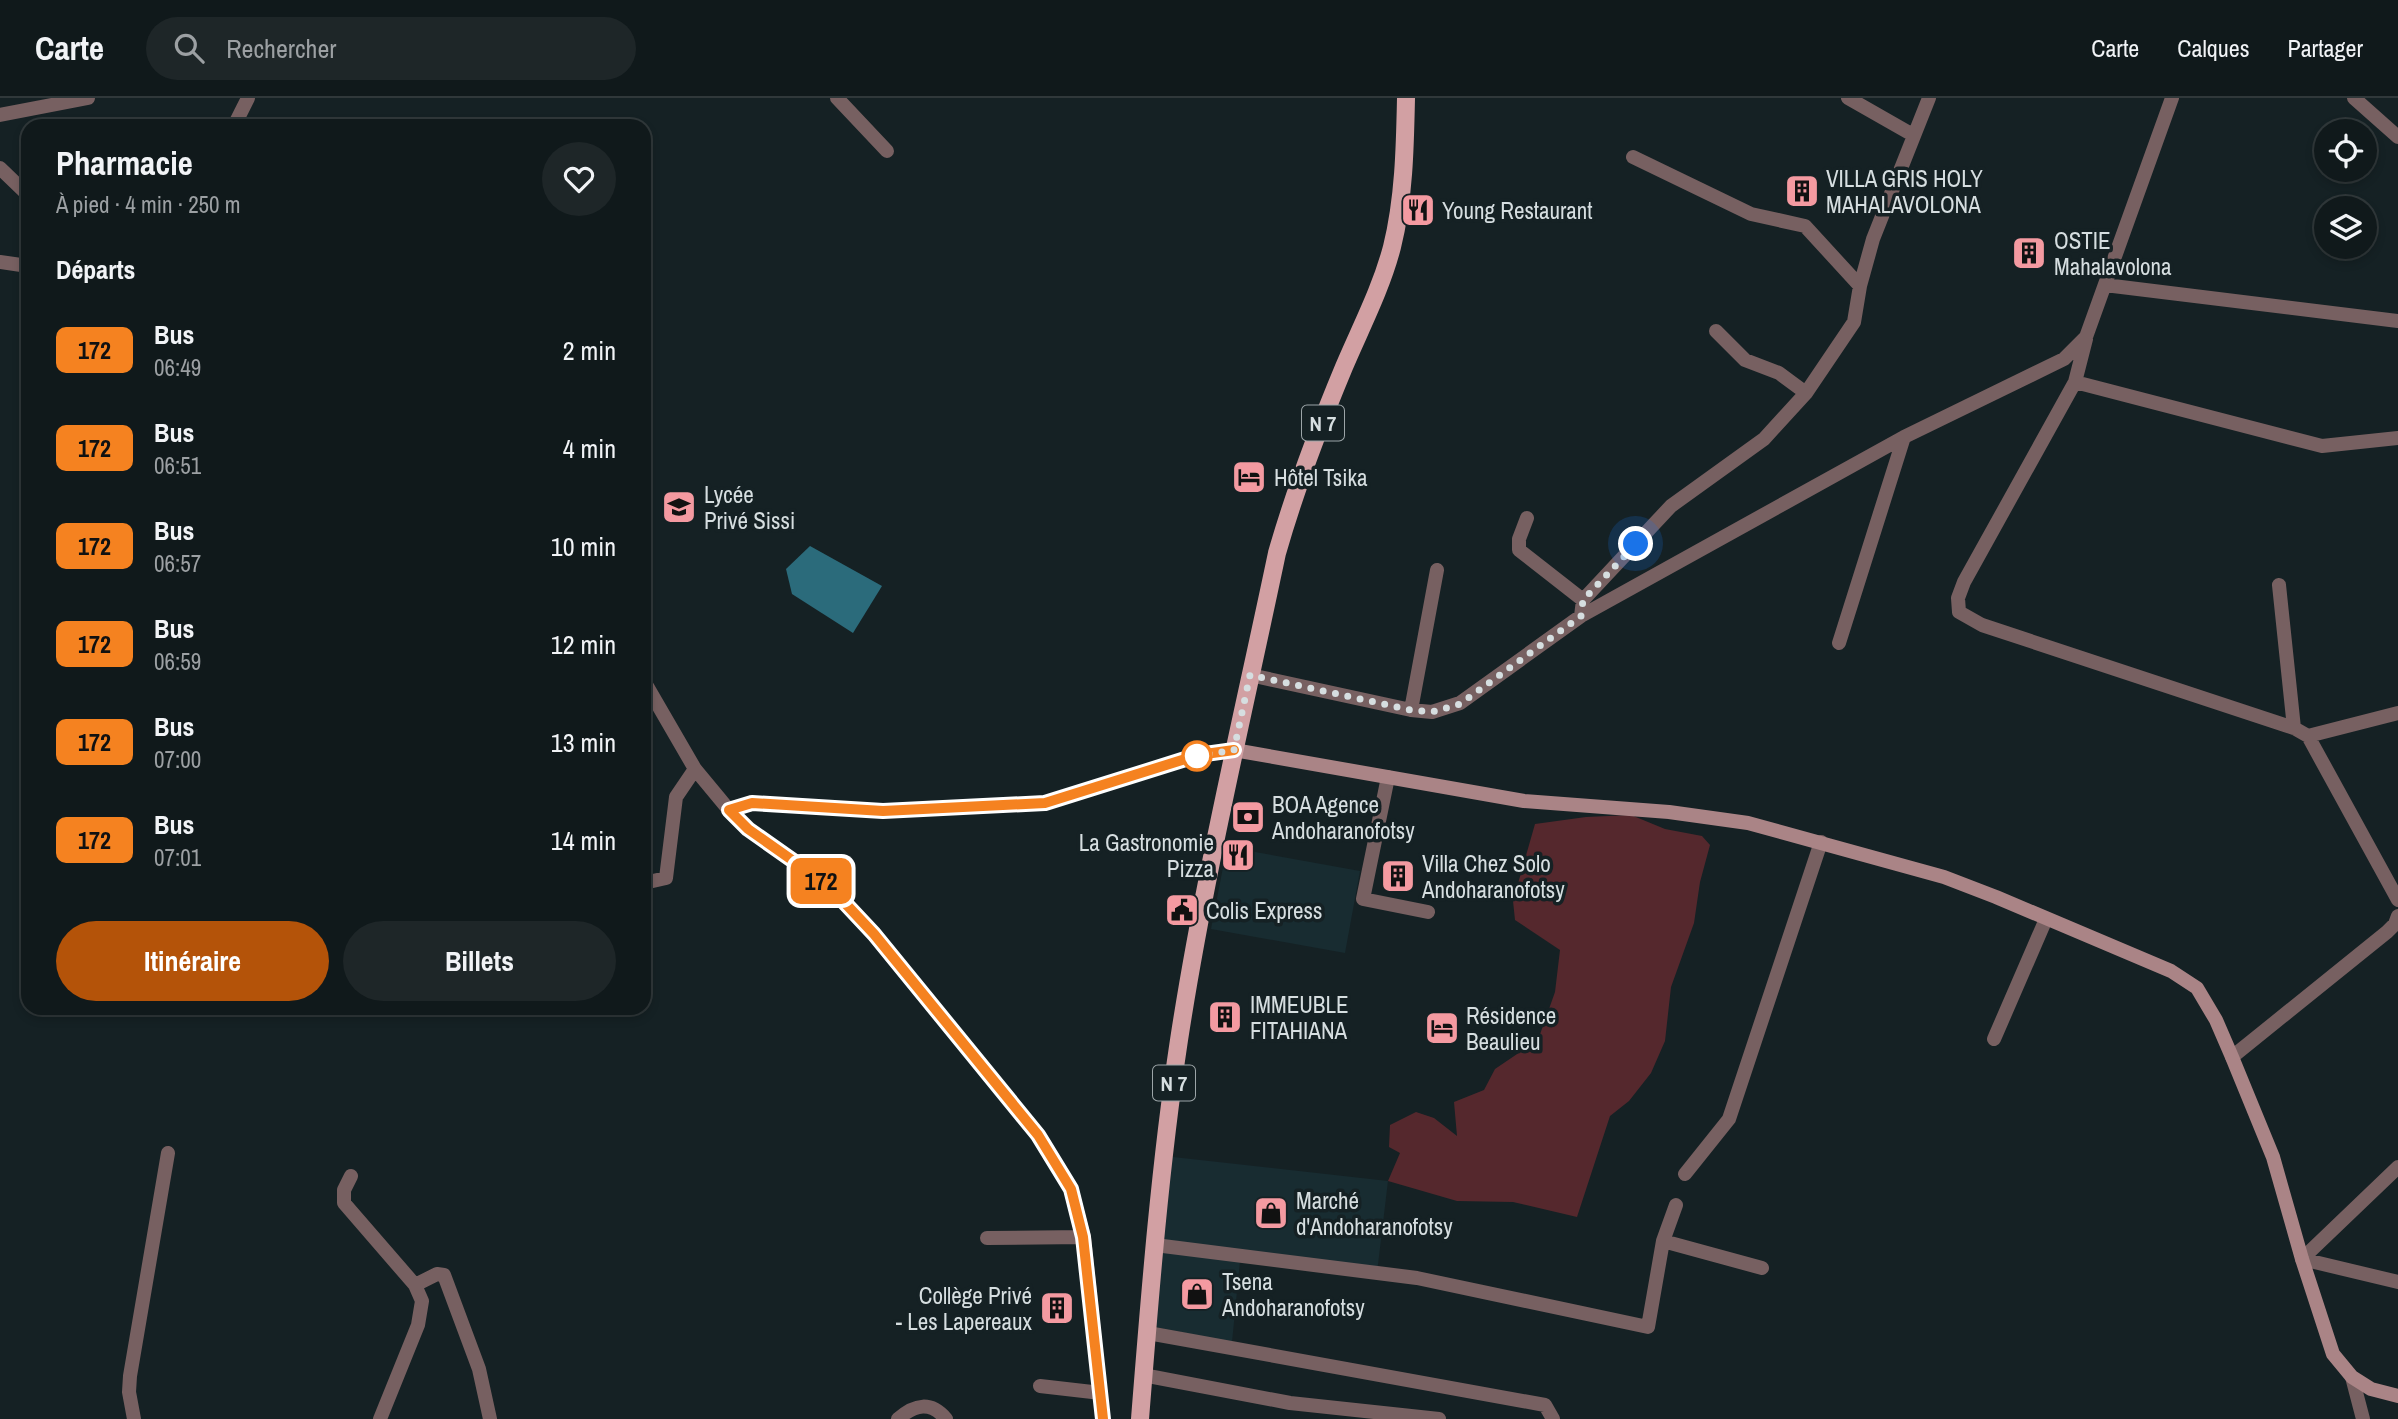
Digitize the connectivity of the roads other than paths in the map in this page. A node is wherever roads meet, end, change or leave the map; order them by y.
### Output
1 (88, 98) edge
2 (248, 98) edge
3 (837, 98) edge
4 (1406, 98) edge
5 (1848, 98) edge
6 (1930, 98) edge
7 (2172, 98) edge
8 (2354, 98) edge
9 (0, 115) edge
10 (238, 119) edge
11 (1913, 135) junction
12 (2398, 137) edge
13 (887, 151) dead end
14 (1633, 157) dead end
15 (0, 168) edge
16 (21, 188) edge
17 (0, 262) edge
18 (21, 265) edge
19 (2105, 285) junction
20 (1860, 286) junction
21 (2398, 321) edge
22 (1716, 331) dead end
23 (2086, 337) junction
24 (2075, 382) junction
25 (1806, 393) junction
26 (1904, 437) junction
27 (2398, 438) edge
28 (1527, 518) dead end
29 (1437, 570) dead end
30 (2279, 585) dead end
31 (1583, 600) junction
32 (1581, 616) junction
33 (1839, 643) dead end
34 (1250, 675) junction
35 (651, 693) edge
36 (1411, 710) junction
37 (2398, 713) edge
38 (2294, 728) junction
39 (2308, 736) junction
40 (1234, 750) junction
41 (695, 769) junction
42 (1388, 777) junction
43 (729, 810) junction
44 (1821, 842) junction
45 (651, 881) edge
46 (2398, 900) edge
47 (1429, 912) dead end
48 (2398, 916) edge
49 (2046, 919) junction
50 (1994, 1039) dead end
51 (2232, 1057) junction
52 (167, 1153) dead end
53 (2398, 1167) edge
54 (1685, 1174) dead end
55 (351, 1177) dead end
56 (1676, 1205) dead end
57 (1083, 1237) junction
58 (987, 1238) dead end
59 (1663, 1241) junction
60 (1155, 1245) junction
61 (2302, 1259) junction
62 (1762, 1268) dead end
63 (2398, 1282) edge
64 (415, 1285) junction
65 (1148, 1334) junction
66 (1143, 1375) junction
67 (2352, 1377) junction
68 (1040, 1386) dead end
69 (1101, 1393) junction
70 (2398, 1396) edge
71 (134, 1419) edge
72 (380, 1419) edge
73 (490, 1419) edge
74 (898, 1419) edge
75 (946, 1419) edge
76 (1103, 1419) edge
77 (1140, 1419) edge
78 (1439, 1419) edge
79 (1553, 1419) edge
80 (2363, 1419) edge

1 - 9 street
2 - 10 street
3 - 13 street
4 - 34 main road, N 7
5 - 11 street
6 - 11 street
7 - 19 street
8 - 12 street
11 - 20 street
14 - 20 street
15 - 16 street
17 - 18 street
19 - 21 street
19 - 23 street
20 - 25 street
22 - 25 street
23 - 24 street
23 - 26 street
24 - 27 street
24 - 38 street
25 - 31 street
26 - 32 street
26 - 33 street
28 - 31 street
29 - 36 street
30 - 38 street
31 - 32 street
32 - 36 street
34 - 36 street
34 - 40 main road, N 7
35 - 41 street
37 - 39 street
38 - 39 street
39 - 46 street
40 - 42 street
40 - 43 street
40 - 60 main road, N 7
41 - 43 street
41 - 45 street
42 - 44 street
42 - 47 street
43 - 57 street
44 - 49 street
44 - 54 street
48 - 51 street
49 - 50 street
49 - 51 street
51 - 61 street
52 - 71 street
53 - 61 street
55 - 64 street
56 - 59 street
57 - 58 street
57 - 69 street
59 - 60 street
59 - 62 street
60 - 65 main road, N 7
61 - 63 street
61 - 67 street
64 - 72 street
64 - 73 street
65 - 66 main road, N 7
65 - 79 street
66 - 77 main road, N 7
66 - 78 street
67 - 70 street
67 - 80 street
68 - 69 street
69 - 76 street
74 - 75 street

